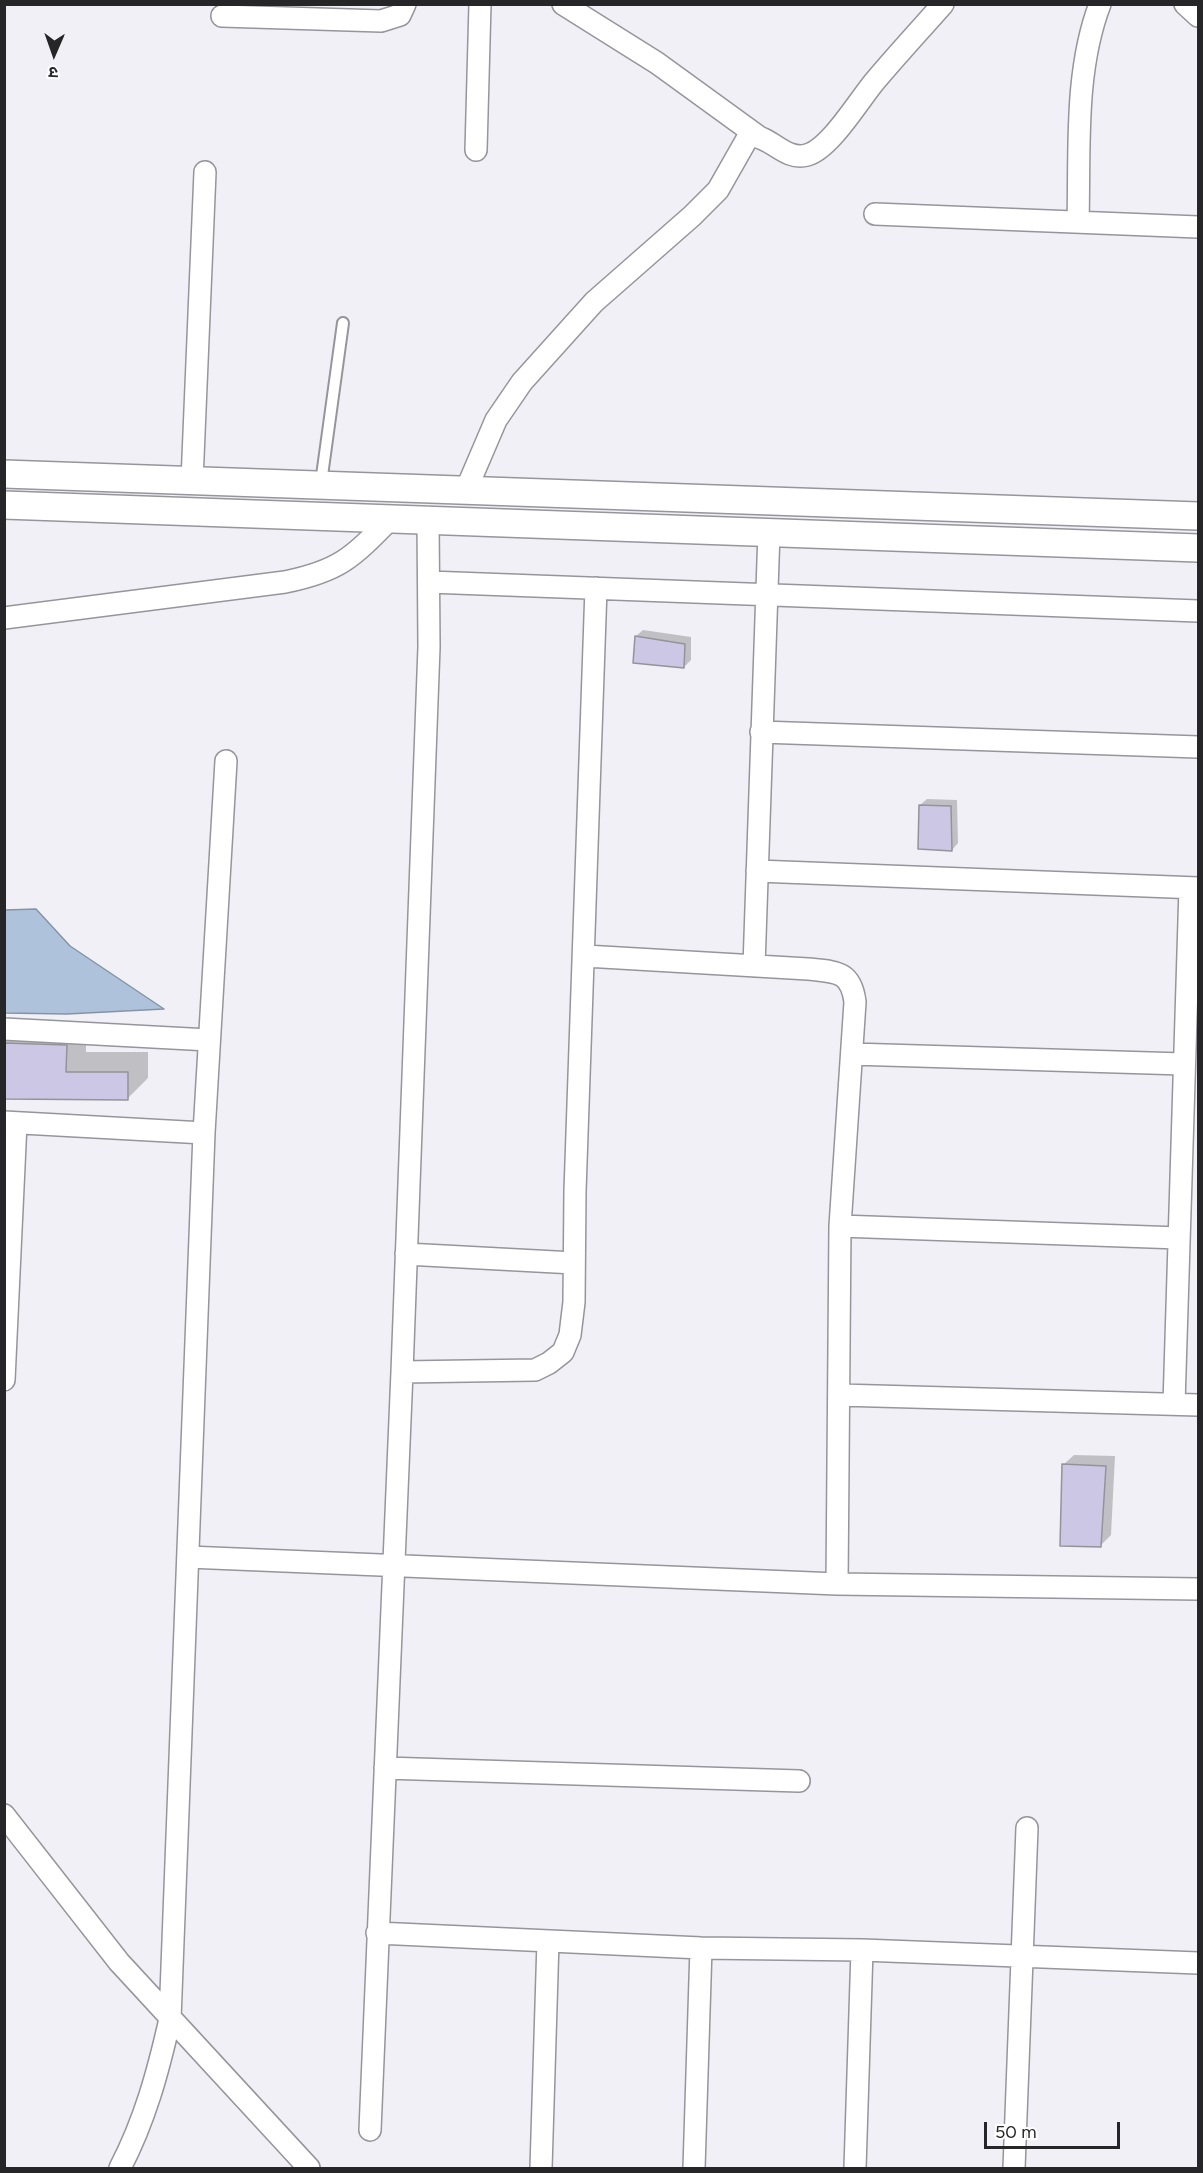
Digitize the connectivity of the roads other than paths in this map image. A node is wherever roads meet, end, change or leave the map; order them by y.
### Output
1 (405, 4) edge
2 (480, 4) edge
3 (563, 4) edge
4 (943, 4) edge
5 (1100, 4) edge
6 (1185, 4) edge
7 (272, 11) edge
8 (222, 16) dead end
9 (1198, 16) edge
10 (759, 136) junction
11 (476, 150) dead end
12 (205, 172) dead end
13 (875, 214) dead end
14 (1078, 222) junction
15 (1198, 227) edge
16 (344, 323) dead end
17 (4, 474) edge
18 (192, 481) junction
19 (320, 486) junction
20 (466, 490) junction
21 (4, 506) edge
22 (1198, 516) edge
23 (392, 518) junction
24 (428, 519) junction
25 (769, 532) junction
26 (1198, 548) edge
27 (429, 582) junction
28 (596, 588) junction
29 (766, 594) junction
30 (1198, 611) edge
31 (4, 618) edge
32 (762, 732) junction
33 (1198, 747) edge
34 (226, 761) dead end
35 (757, 871) junction
36 (1194, 888) edge
37 (585, 956) junction
38 (754, 966) junction
39 (4, 1029) edge
40 (208, 1040) junction
41 (852, 1054) junction
42 (1183, 1064) junction
43 (10, 1123) edge
44 (204, 1133) junction
45 (840, 1226) junction
46 (1179, 1238) junction
47 (406, 1254) junction
48 (574, 1263) junction
49 (402, 1372) junction
50 (4, 1380) edge
51 (840, 1395) junction
52 (1174, 1404) junction
53 (1198, 1405) edge
54 (188, 1557) junction
55 (392, 1566) junction
56 (837, 1584) junction
57 (1198, 1589) edge
58 (385, 1768) junction
59 (799, 1781) dead end
60 (4, 1815) edge
61 (1027, 1828) dead end
62 (377, 1933) junction
63 (548, 1941) junction
64 (701, 1948) junction
65 (862, 1950) junction
66 (1020, 1956) junction
67 (1198, 1963) edge
68 (170, 2019) junction
69 (370, 2130) dead end
70 (120, 2169) edge
71 (309, 2169) edge
72 (541, 2169) edge
73 (694, 2169) edge
74 (855, 2169) edge
75 (1014, 2169) edge

1 - 7 street
2 - 11 street
3 - 10 street
4 - 10 street
5 - 14 street
6 - 9 street
7 - 8 street
10 - 20 street
12 - 18 street
13 - 14 street
14 - 15 street
16 - 19 lane
17 - 18 street
18 - 19 street
19 - 20 street
20 - 22 street
21 - 23 street
23 - 24 street
23 - 31 street
24 - 25 street
24 - 27 street
25 - 26 street
25 - 29 street
27 - 28 street
27 - 47 street
28 - 29 street
28 - 37 street
29 - 30 street
29 - 32 street
32 - 33 street
32 - 35 street
34 - 40 street
35 - 36 street
35 - 38 street
36 - 42 street
37 - 38 street
37 - 48 street
38 - 41 street
39 - 40 street
40 - 44 street
41 - 42 street
41 - 45 street
42 - 46 street
43 - 44 street
43 - 50 street
44 - 54 street
45 - 46 street
45 - 51 street
46 - 52 street
47 - 48 street
47 - 49 street
48 - 49 street
49 - 55 street
51 - 52 street
51 - 56 street
52 - 53 street
54 - 55 street
54 - 68 street
55 - 56 street
55 - 58 street
56 - 57 street
58 - 59 street
58 - 62 street
60 - 68 street
61 - 66 street
62 - 63 street
62 - 69 street
63 - 64 street
63 - 72 street
64 - 65 street
64 - 73 street
65 - 66 street
65 - 74 street
66 - 67 street
66 - 75 street
68 - 70 street
68 - 71 street

